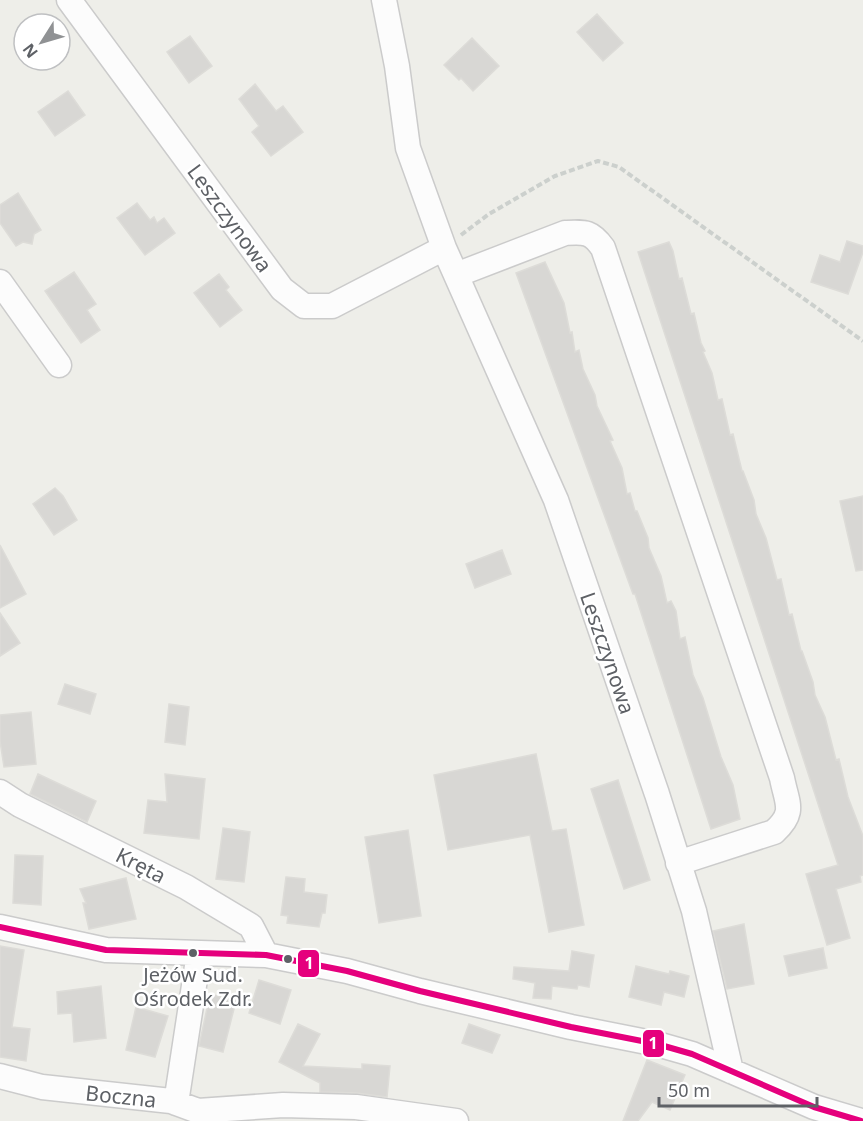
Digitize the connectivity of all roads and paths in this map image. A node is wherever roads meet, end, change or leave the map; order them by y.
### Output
1 (69, 0) edge
2 (384, 0) edge
3 (444, 249) junction
4 (456, 275) junction
5 (0, 282) edge
6 (863, 341) edge
7 (59, 365) dead end
8 (0, 792) edge
9 (678, 863) junction
10 (0, 927) edge
11 (200, 953) junction
12 (266, 955) junction
13 (731, 1071) junction
14 (0, 1076) edge
15 (180, 1110) edge
16 (456, 1121) edge
17 (861, 1121) edge

1 - 3 street, Leszczynowa
2 - 3 street, Leszczynowa
3 - 4 street, Leszczynowa
3 - 6 path
4 - 9 street, Leszczynowa
4 - 9 street
5 - 7 street
8 - 12 street, Kręta
9 - 13 street, Leszczynowa
10 - 11 street
11 - 12 street
11 - 15 street
12 - 13 street
13 - 17 street
14 - 15 street, Boczna
15 - 16 street, Boczna

